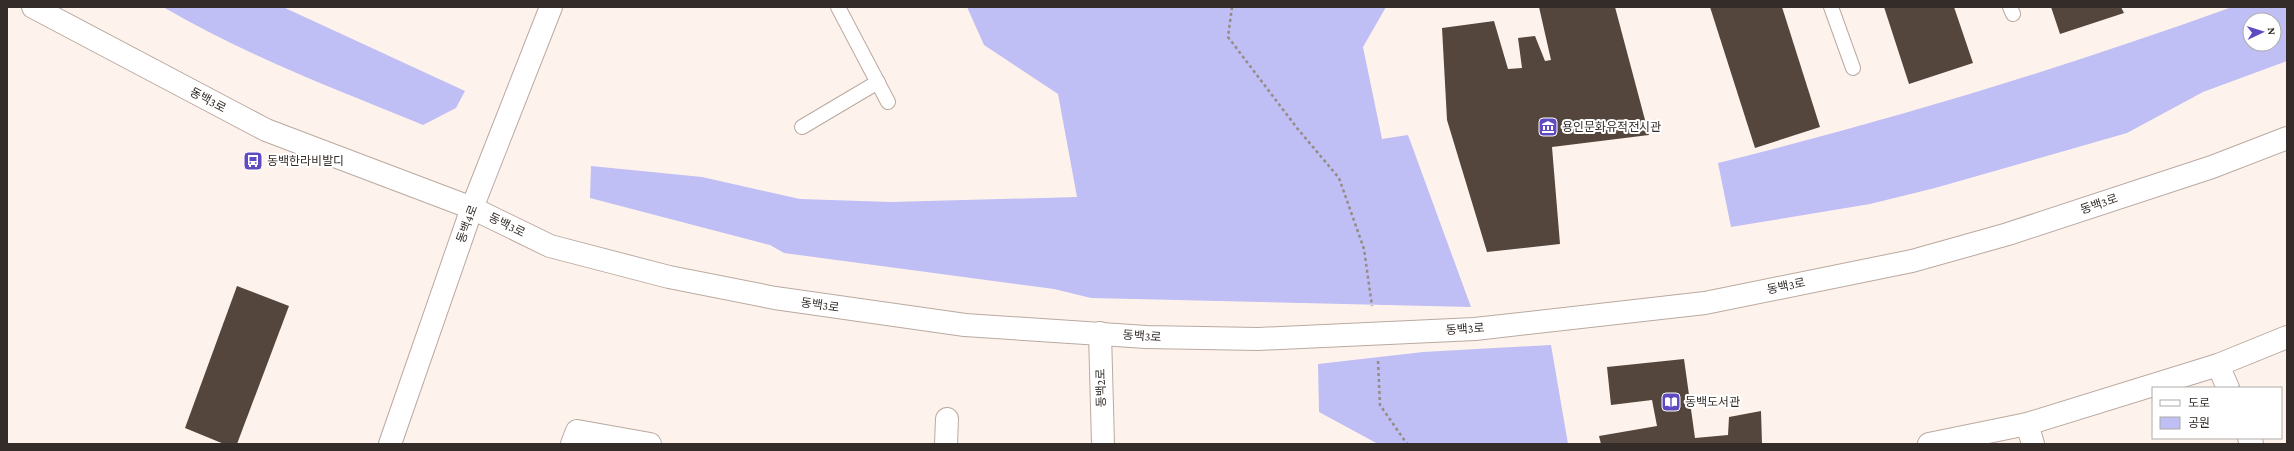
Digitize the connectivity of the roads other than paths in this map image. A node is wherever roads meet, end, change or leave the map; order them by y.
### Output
1 (33, 7) edge
2 (551, 7) edge
3 (838, 7) edge
4 (1831, 7) edge
5 (1853, 68) dead end
6 (878, 82) junction
7 (888, 102) dead end
8 (802, 127) dead end
9 (2287, 138) edge
10 (472, 208) junction
11 (1100, 332) junction
12 (2287, 337) edge
13 (2218, 365) junction
14 (2158, 387) edge
15 (2228, 387) edge
16 (2152, 389) edge
17 (947, 419) dead end
18 (2030, 434) edge
19 (390, 444) edge
20 (572, 444) edge
21 (650, 444) edge
22 (946, 444) edge
23 (1103, 444) edge
24 (1929, 444) edge

1 - 10 street, 동백3로
2 - 10 street, 동백4로
3 - 6 lane
4 - 5 lane
6 - 7 lane
6 - 8 lane
9 - 11 street, 동백3로
10 - 11 street, 동백3로
10 - 19 street, 동백4로
11 - 23 street, 동백2로
12 - 13 street
13 - 14 street
13 - 15 street
16 - 18 street
17 - 22 street
18 - 24 street
20 - 21 street

